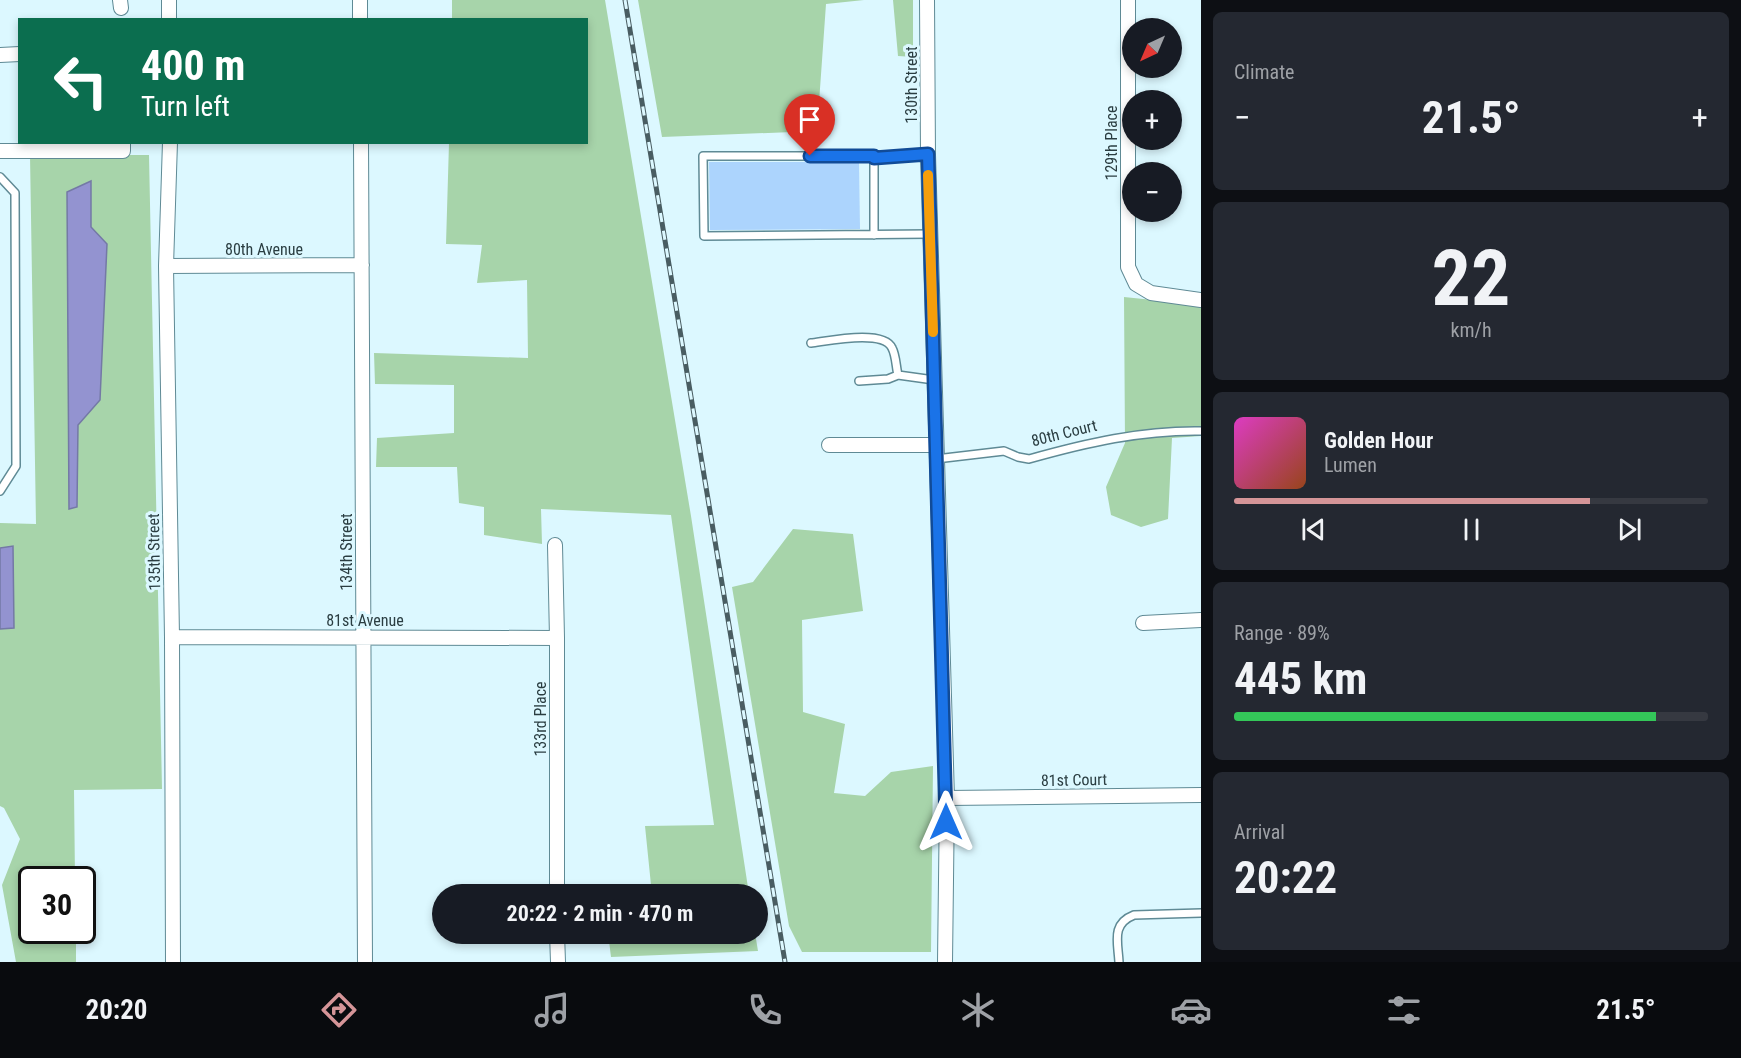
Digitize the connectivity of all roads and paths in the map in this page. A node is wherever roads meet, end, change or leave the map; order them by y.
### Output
1 (169, 0) edge
2 (360, 0) edge
3 (927, 0) edge
4 (1128, 0) edge
5 (169, 18) edge
6 (360, 18) edge
7 (18, 54) edge
8 (0, 55) edge
9 (170, 144) edge
10 (361, 144) edge
11 (123, 147) edge
12 (0, 152) edge
13 (928, 154) junction
14 (874, 158) junction
15 (0, 177) edge
16 (930, 234) junction
17 (874, 235) junction
18 (362, 265) junction
19 (166, 266) junction
20 (1201, 300) edge
21 (811, 343) dead end
22 (897, 375) junction
23 (934, 380) junction
24 (859, 381) dead end
25 (1201, 431) edge
26 (829, 445) dead end
27 (936, 452) junction
28 (0, 491) edge
29 (555, 545) dead end
30 (1201, 620) edge
31 (1143, 623) dead end
32 (172, 637) junction
33 (363, 637) junction
34 (557, 638) junction
35 (1201, 795) edge
36 (947, 798) junction
37 (557, 884) edge
38 (1201, 913) edge
39 (557, 944) edge
40 (173, 962) edge
41 (365, 962) edge
42 (558, 962) edge
43 (945, 962) edge
44 (1119, 962) edge

1 - 5 street
2 - 6 street
3 - 13 street, 130th Street
4 - 20 street, 129th Place
7 - 8 street
9 - 19 street, 135th Street
10 - 18 street, 134th Street
11 - 12 street
13 - 14 lane
13 - 16 street, 130th Street
14 - 17 lane
14 - 17 lane
15 - 28 lane
16 - 17 lane
16 - 23 street, 130th Street
18 - 19 street, 80th Avenue
18 - 33 street, 134th Street
19 - 32 street, 135th Street
21 - 22 lane
22 - 23 lane
22 - 24 lane
23 - 27 street, 130th Street
25 - 27 lane, 80th Court
26 - 27 street, 80th Court
27 - 36 street, 130th Street
29 - 34 street, 133rd Place
30 - 31 street
32 - 33 street, 81st Avenue
32 - 40 street, 135th Street
33 - 34 street, 81st Avenue
33 - 41 street, 134th Street
34 - 37 street, 133rd Place
35 - 36 street, 81st Court
36 - 43 street, 130th Street
38 - 44 lane
39 - 42 street

